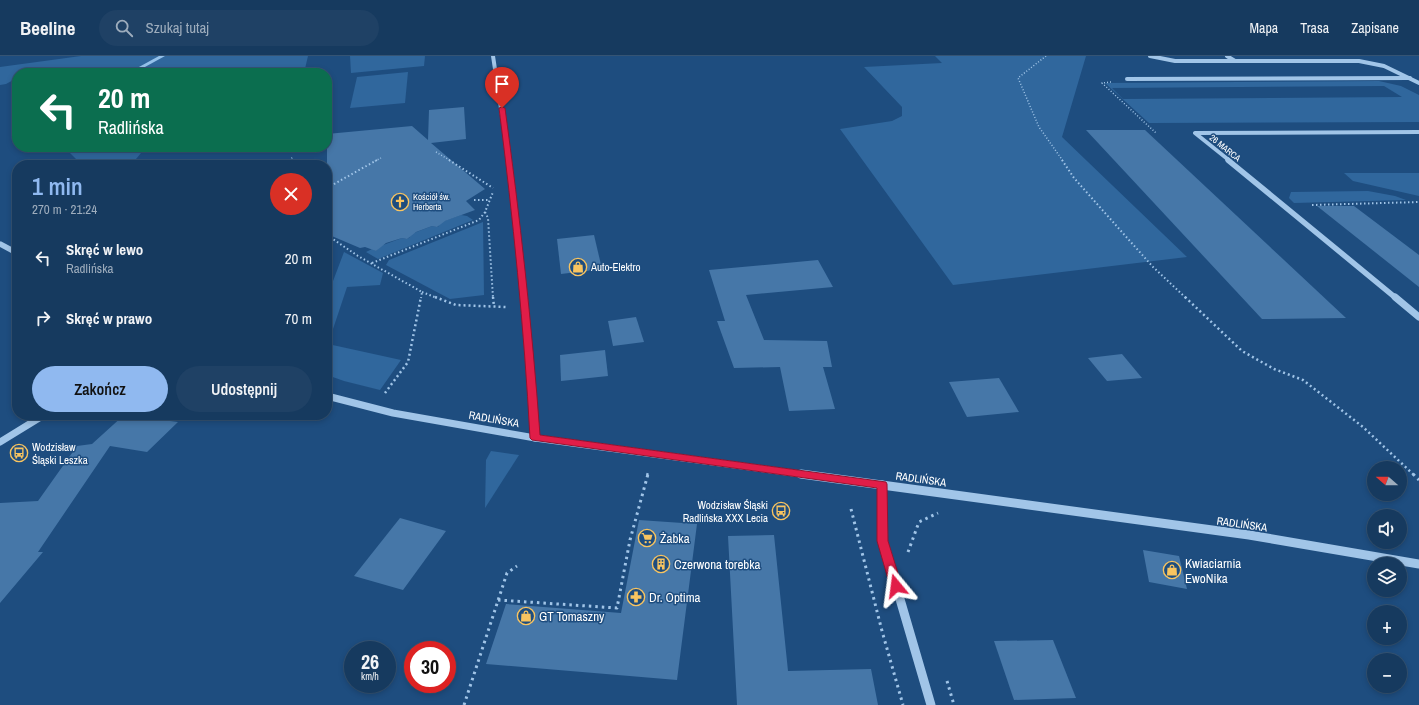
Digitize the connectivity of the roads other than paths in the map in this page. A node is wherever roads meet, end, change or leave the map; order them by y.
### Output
1 (493, 56) edge
2 (1150, 56) edge
3 (1227, 56) edge
4 (1235, 61) junction
5 (1410, 78) junction
6 (1127, 79) dead end
7 (1419, 83) edge
8 (1419, 132) edge
9 (0, 244) edge
10 (12, 250) edge
11 (1419, 317) edge
12 (332, 397) edge
13 (36, 420) edge
14 (535, 438) junction
15 (0, 442) edge
16 (882, 484) junction
17 (1419, 564) edge
18 (931, 705) edge

1 - 14 street
2 - 4 street
3 - 4 street
4 - 5 street
5 - 6 street
5 - 7 street
8 - 11 street, 26 MARCA
9 - 10 street
12 - 14 street, RADLIŃSKA
13 - 15 street
14 - 16 street, RADLIŃSKA
16 - 17 street, RADLIŃSKA
16 - 18 street

